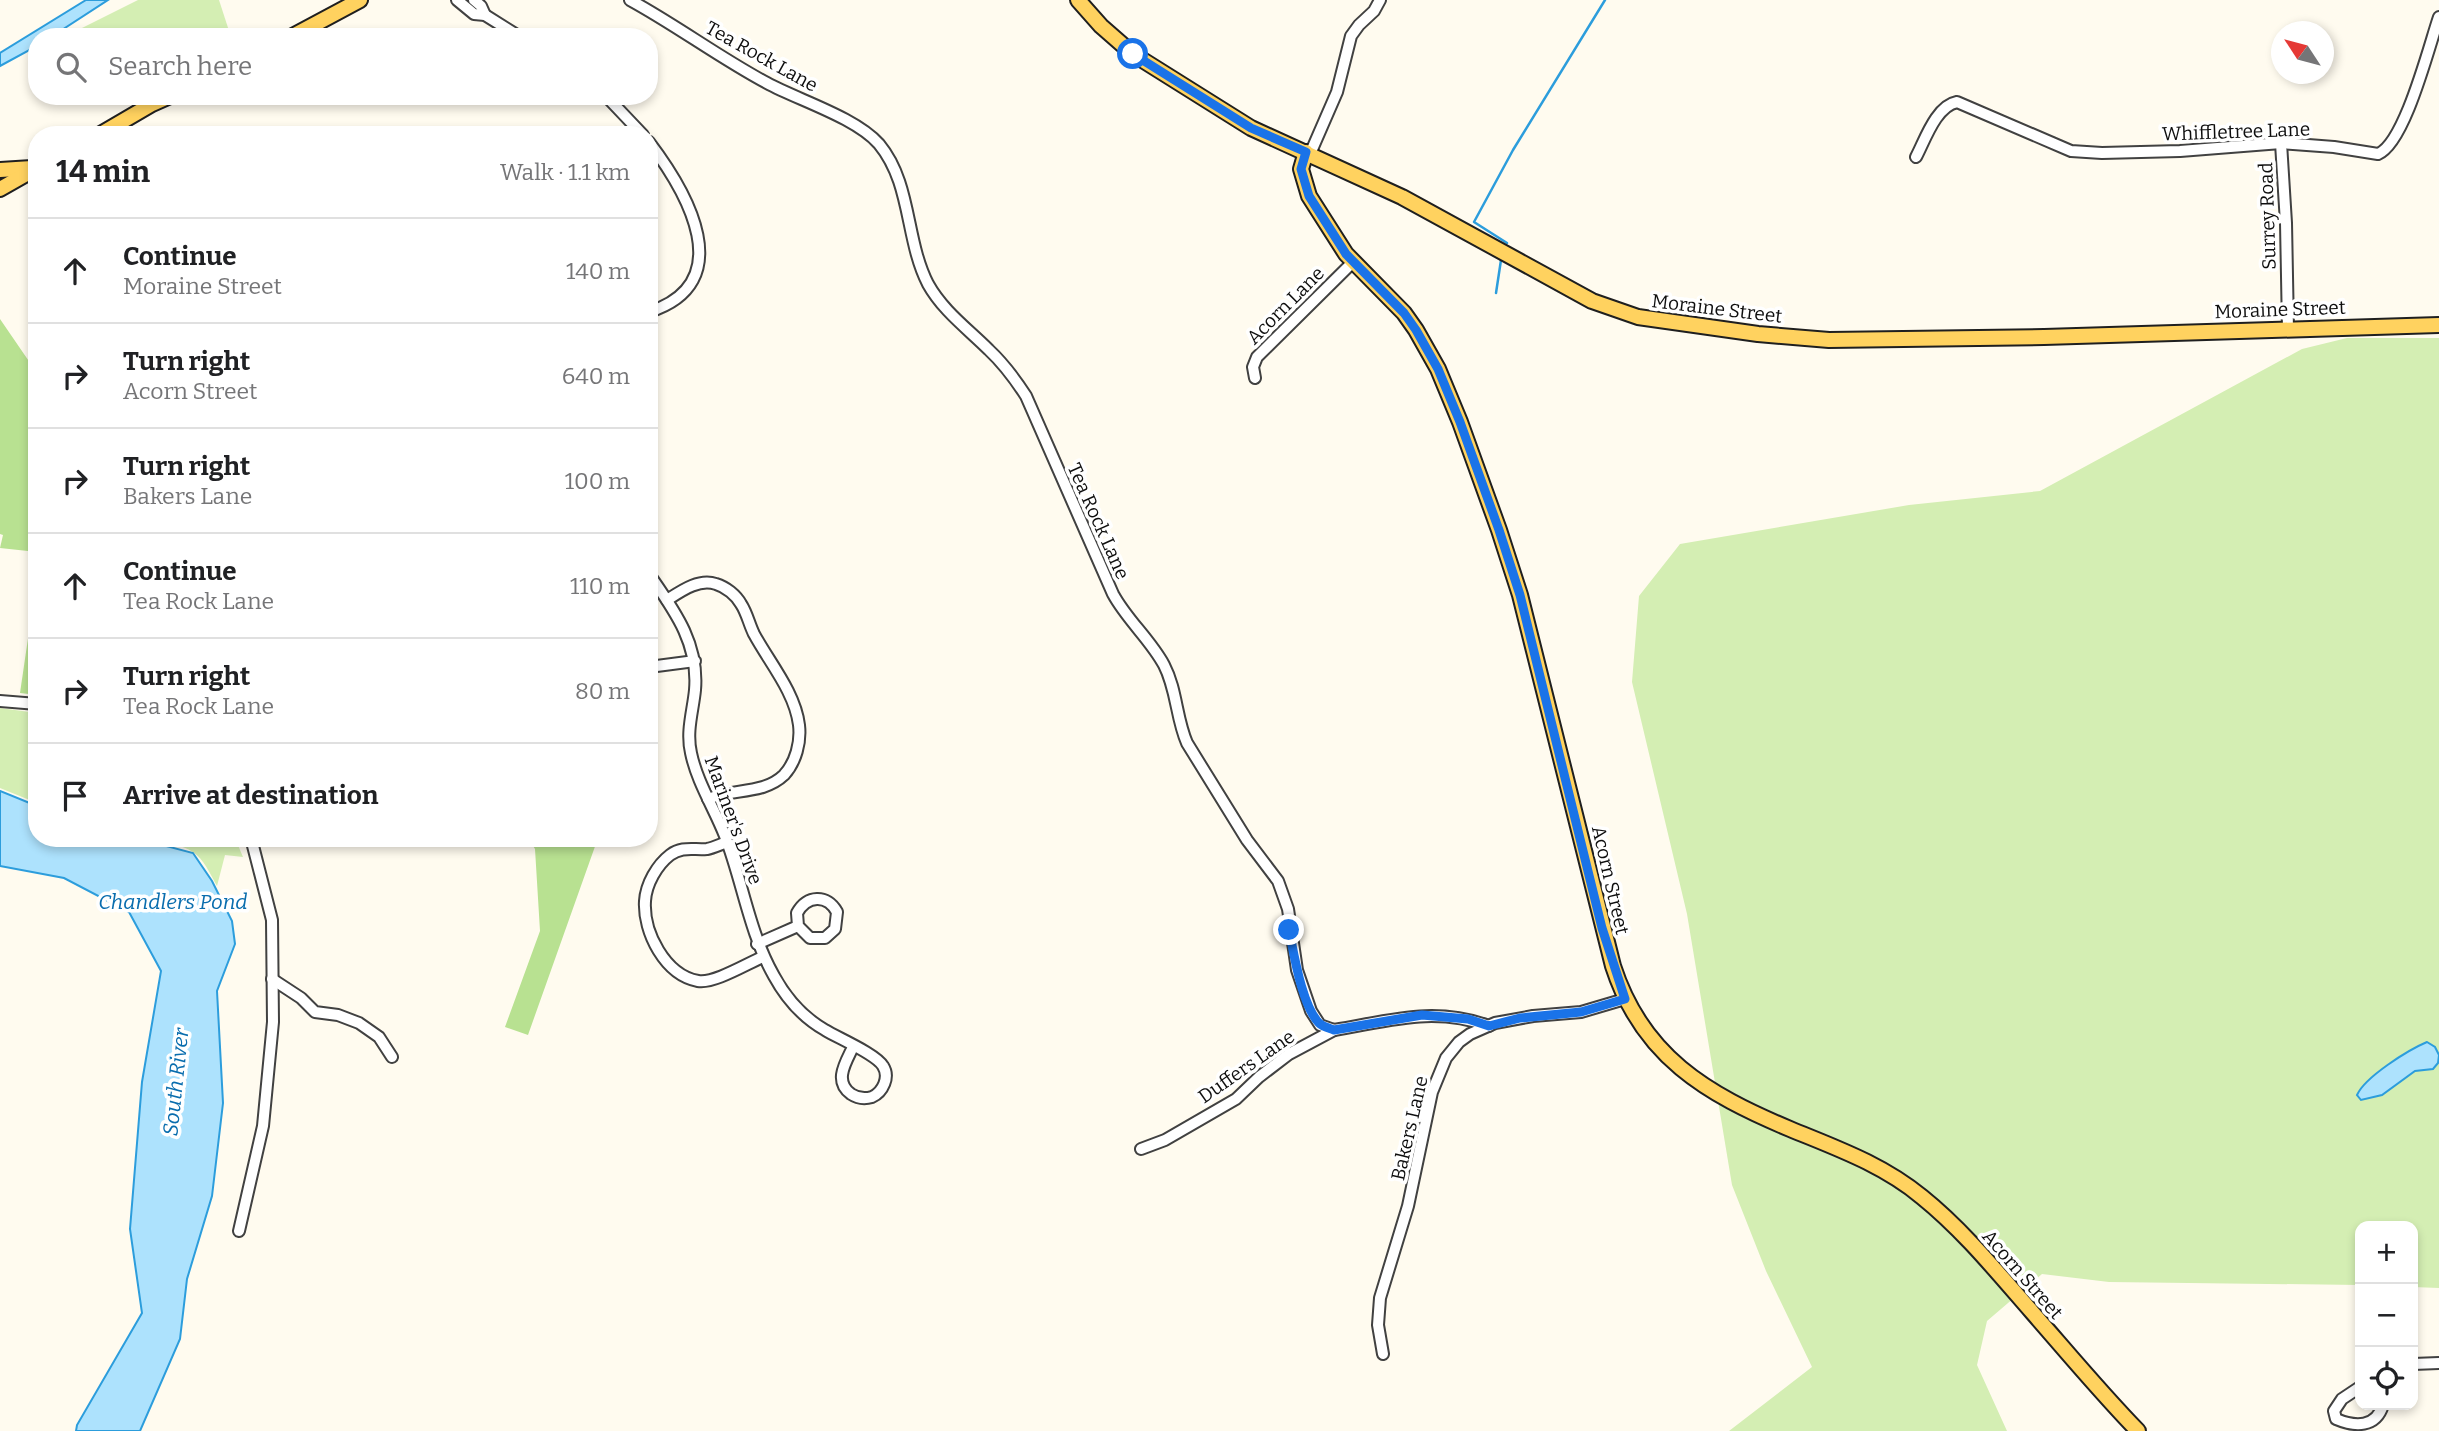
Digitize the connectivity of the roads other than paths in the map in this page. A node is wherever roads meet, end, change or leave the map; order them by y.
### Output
1 (360, 0) edge
2 (457, 0) edge
3 (474, 0) edge
4 (629, 0) edge
5 (1078, 0) edge
6 (1380, 0) edge
7 (485, 15) junction
8 (2439, 17) edge
9 (309, 28) edge
10 (506, 28) edge
11 (150, 105) edge
12 (615, 105) edge
13 (114, 126) edge
14 (634, 126) edge
15 (2281, 143) junction
16 (1308, 153) junction
17 (658, 155) edge
18 (1916, 157) dead end
19 (28, 168) edge
20 (0, 170) edge
21 (28, 173) edge
22 (0, 189) edge
23 (1353, 262) junction
24 (658, 309) edge
25 (2439, 325) edge
26 (2288, 329) junction
27 (1255, 378) dead end
28 (658, 587) edge
29 (667, 600) junction
30 (695, 661) junction
31 (658, 666) edge
32 (0, 701) edge
33 (28, 704) edge
34 (708, 799) junction
35 (727, 842) junction
36 (253, 847) edge
37 (798, 926) dead end
38 (757, 944) junction
39 (763, 957) junction
40 (272, 979) junction
41 (1625, 999) junction
42 (1489, 1026) junction
43 (1334, 1030) junction
44 (853, 1047) junction
45 (392, 1057) dead end
46 (1142, 1149) dead end
47 (239, 1231) dead end
48 (1383, 1354) dead end
49 (2439, 1363) edge
50 (2418, 1364) edge
51 (2355, 1390) edge
52 (2381, 1410) edge
53 (2138, 1431) edge

1 - 9 main road
2 - 7 street
3 - 7 street
4 - 43 street, Tea Rock Lane
5 - 16 main road, Moraine Street
6 - 16 street
7 - 10 street
8 - 15 street, Whiffletree Lane
11 - 13 main road
12 - 14 street
15 - 18 street, Whiffletree Lane
15 - 26 street, Surrey Road
16 - 23 main road, Acorn Street
16 - 26 main road, Moraine Street
17 - 24 street
19 - 20 main road
21 - 22 main road
23 - 27 street, Acorn Lane
23 - 41 main road, Acorn Street
25 - 26 main road, Moraine Street
28 - 29 street, Mariner's Drive
29 - 30 street, Mariner's Drive
29 - 34 street
30 - 31 street
30 - 34 street, Mariner's Drive
32 - 33 street
34 - 35 street, Mariner's Drive
35 - 38 street, Mariner's Drive
35 - 39 street
36 - 40 street
37 - 38 street
38 - 39 street, Mariner's Drive
39 - 44 street, Mariner's Drive
40 - 45 street
40 - 47 street
41 - 42 street, Bakers Lane
41 - 53 main road, Acorn Street
42 - 43 street
42 - 48 street, Bakers Lane
43 - 46 street, Duffers Lane
44 - 44 street, Mariner's Drive
49 - 50 street
51 - 52 street

